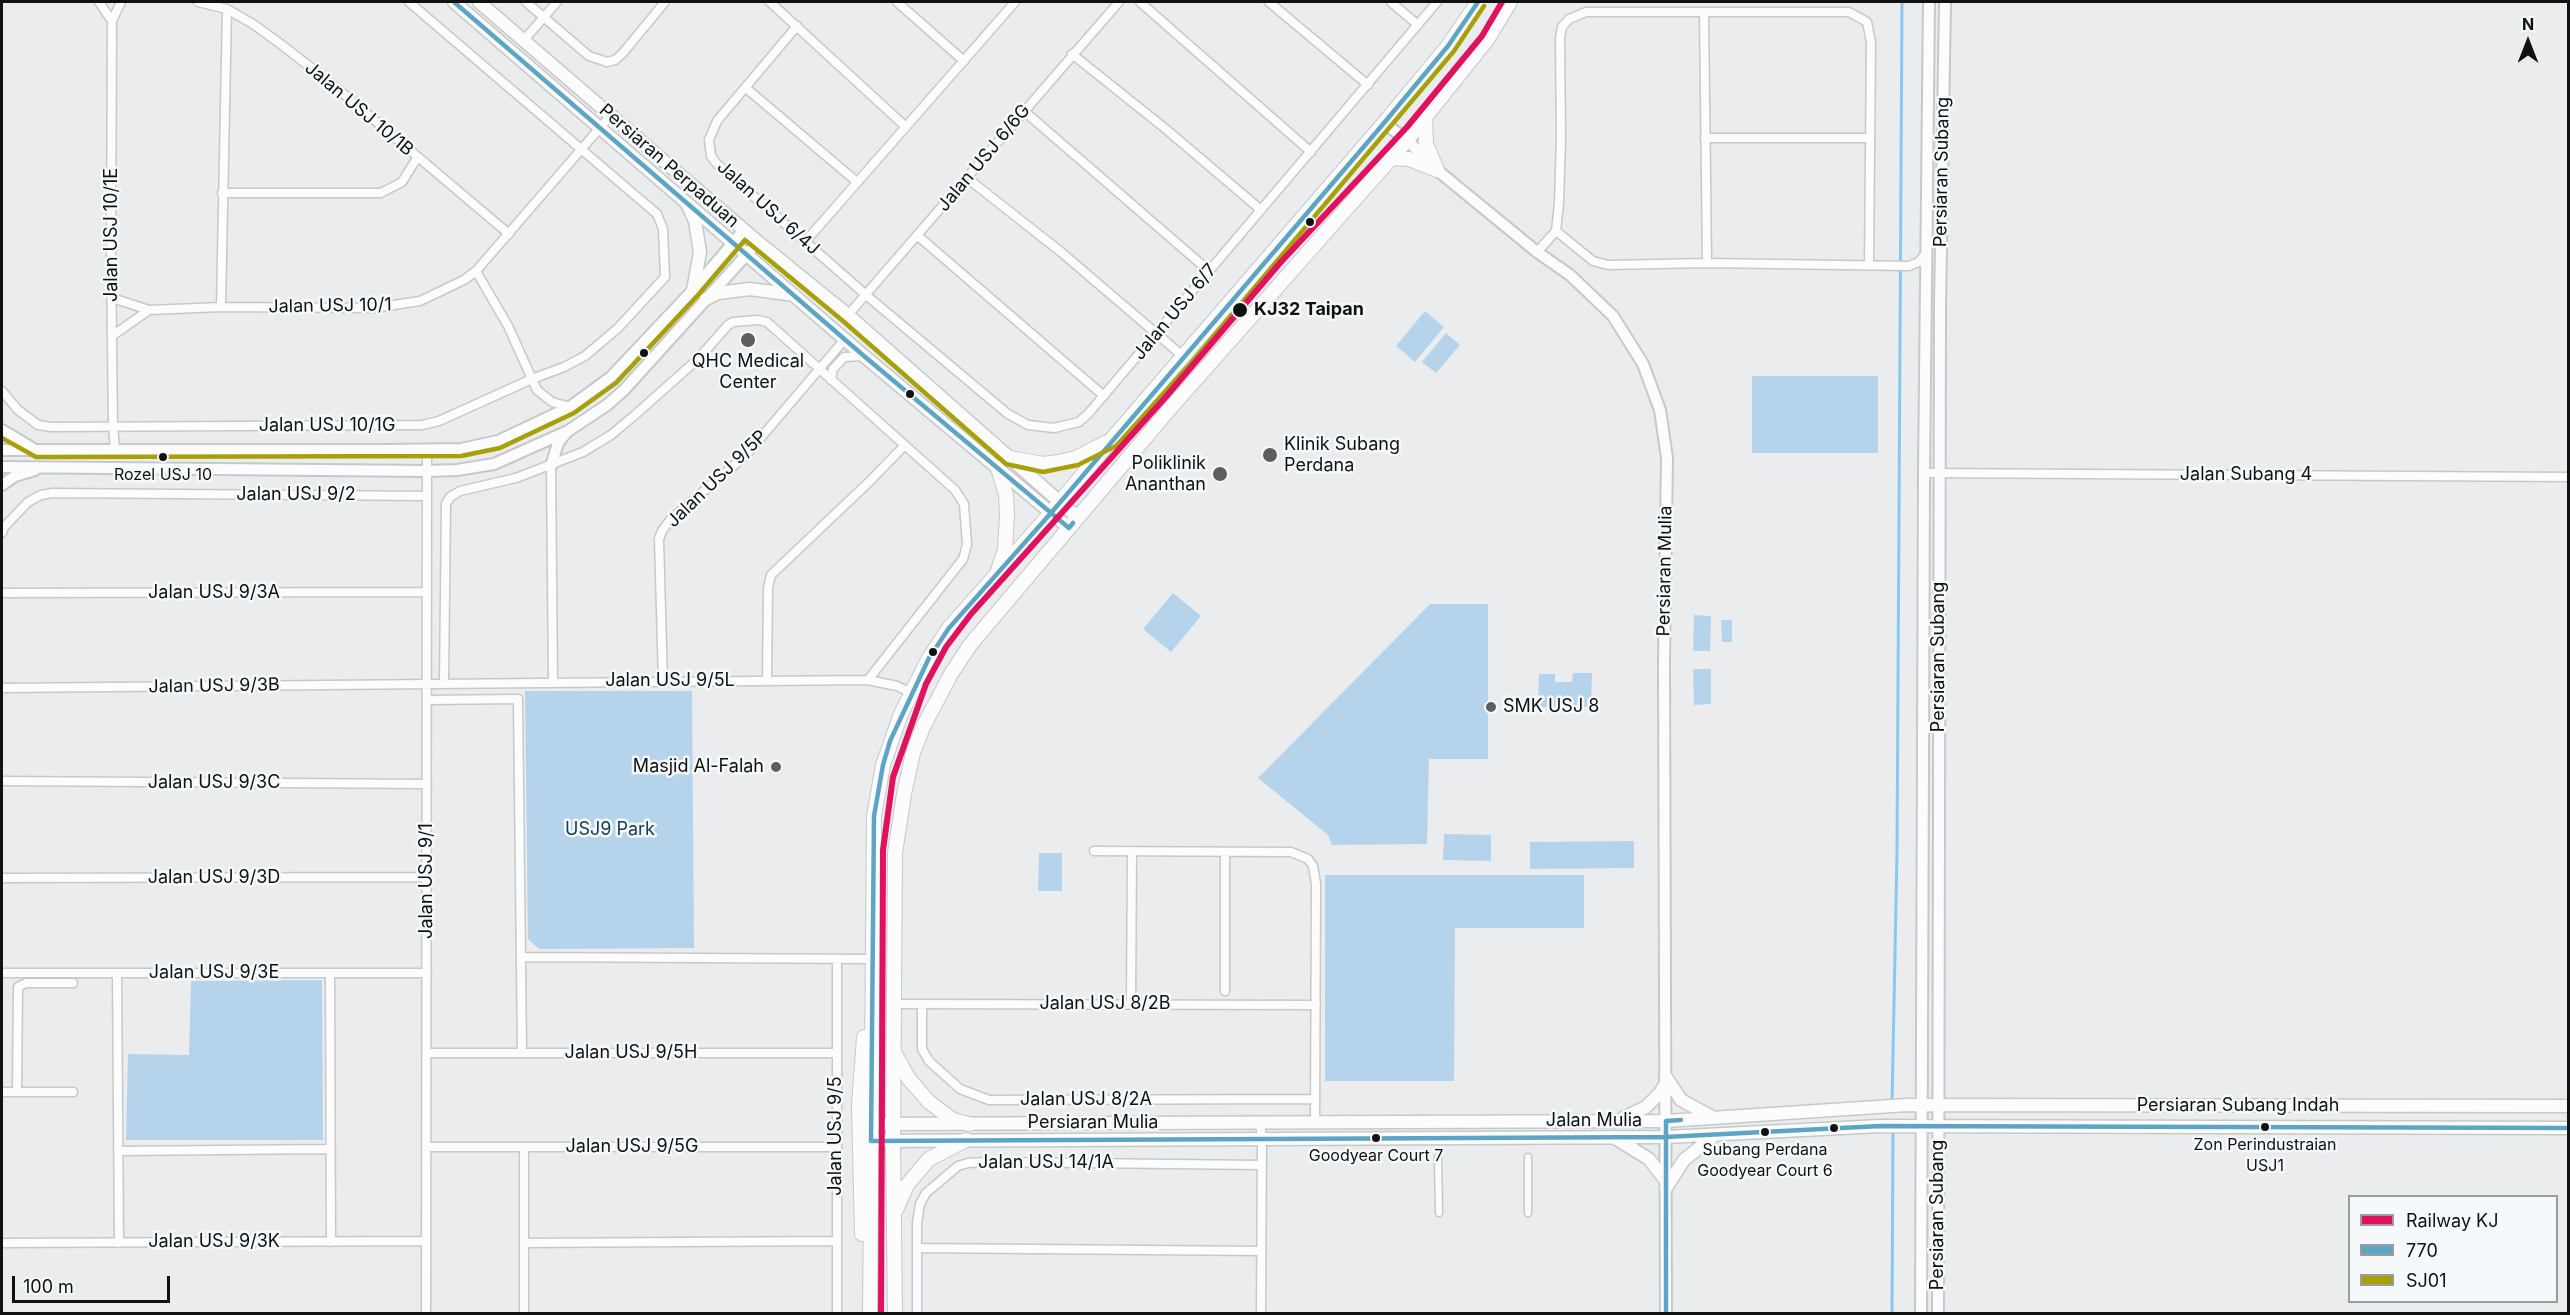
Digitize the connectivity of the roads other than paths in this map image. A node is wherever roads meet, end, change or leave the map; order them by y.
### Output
1 (99, 2) edge
2 (121, 2) edge
3 (198, 2) edge
4 (409, 2) edge
5 (454, 2) edge
6 (479, 2) edge
7 (526, 2) edge
8 (557, 2) edge
9 (665, 2) edge
10 (770, 2) edge
11 (897, 2) edge
12 (1013, 2) edge
13 (1119, 2) edge
14 (1140, 2) edge
15 (1269, 2) edge
16 (1391, 2) edge
17 (1437, 2) edge
18 (1478, 2) edge
19 (1510, 2) edge
20 (1929, 2) edge
21 (1946, 2) edge
22 (226, 9) junction
23 (1704, 12) junction
24 (544, 16) junction
25 (112, 21) junction
26 (1418, 25) junction
27 (797, 26) junction
28 (524, 40) junction
29 (1072, 54) junction
30 (964, 60) junction
31 (1368, 85) junction
32 (746, 88) junction
33 (1024, 111) junction
34 (611, 116) junction
35 (1425, 117) junction
36 (1384, 123) junction
37 (906, 127) junction
38 (600, 128) junction
39 (1705, 138) junction
40 (1869, 138) junction
41 (1407, 140) junction
42 (583, 149) junction
43 (1311, 152) junction
44 (417, 158) junction
45 (1389, 158) junction
46 (1437, 171) junction
47 (968, 178) junction
48 (857, 182) junction
49 (222, 193) junction
50 (685, 201) junction
51 (1261, 210) junction
52 (744, 230) junction
53 (1556, 231) junction
54 (509, 234) junction
55 (918, 236) junction
56 (758, 242) junction
57 (733, 243) junction
58 (805, 243) junction
59 (1928, 249) junction
60 (1537, 252) junction
61 (748, 254) junction
62 (1707, 263) junction
63 (1869, 264) junction
64 (1909, 266) junction
65 (477, 271) junction
66 (1209, 271) junction
67 (693, 290) junction
68 (1927, 294) junction
69 (866, 295) junction
70 (798, 296) junction
71 (112, 298) junction
72 (706, 299) junction
73 (221, 307) junction
74 (149, 310) junction
75 (848, 315) junction
76 (1157, 333) junction
77 (112, 336) junction
78 (845, 339) junction
79 (864, 356) junction
80 (1185, 357) junction
81 (819, 369) junction
82 (532, 379) junction
83 (831, 380) junction
84 (2, 391) edge
85 (1104, 396) junction
86 (570, 407) junction
87 (112, 426) junction
88 (2, 430) edge
89 (568, 430) junction
90 (1111, 440) junction
91 (905, 445) junction
92 (115, 449) junction
93 (427, 449) junction
94 (530, 449) junction
95 (2, 450) edge
96 (36, 450) junction
97 (1010, 458) junction
98 (551, 466) junction
99 (2, 467) edge
100 (44, 467) junction
101 (134, 468) junction
102 (998, 468) junction
103 (427, 471) junction
104 (1924, 472) junction
105 (1940, 473) junction
106 (2568, 477) edge
107 (2, 485) edge
108 (427, 496) junction
109 (1060, 502) junction
110 (1051, 513) junction
111 (1073, 523) junction
112 (2, 533) edge
113 (997, 575) junction
114 (427, 592) junction
115 (2, 593) edge
116 (868, 680) junction
117 (767, 681) junction
118 (553, 682) junction
119 (663, 682) junction
120 (427, 683) junction
121 (444, 683) junction
122 (2, 688) edge
123 (912, 693) junction
124 (427, 700) junction
125 (2, 781) edge
126 (427, 784) junction
127 (1094, 851) dead end
128 (1132, 851) junction
129 (1225, 852) junction
130 (427, 877) junction
131 (2, 878) edge
132 (521, 957) junction
133 (837, 959) junction
134 (872, 959) junction
135 (2, 973) edge
136 (117, 973) junction
137 (330, 973) junction
138 (427, 973) junction
139 (872, 980) junction
140 (73, 983) dead end
141 (1225, 991) dead end
142 (894, 1004) junction
143 (922, 1004) junction
144 (1131, 1004) junction
145 (1316, 1005) junction
146 (894, 1052) junction
147 (427, 1053) junction
148 (522, 1053) junction
149 (836, 1053) junction
150 (1666, 1080) junction
151 (17, 1091) junction
152 (2, 1092) edge
153 (73, 1092) dead end
154 (1315, 1099) junction
155 (1907, 1105) joint
156 (1922, 1105) junction
157 (1938, 1105) junction
158 (2568, 1106) edge
159 (1716, 1119) junction
160 (1666, 1121) junction
161 (1260, 1122) junction
162 (1315, 1122) junction
163 (1610, 1122) junction
164 (871, 1124) junction
165 (893, 1124) junction
166 (969, 1124) junction
167 (1881, 1126) joint
168 (1922, 1126) junction
169 (1938, 1126) junction
170 (2568, 1128) edge
171 (1715, 1135) junction
172 (1615, 1137) junction
173 (1666, 1137) junction
174 (1262, 1139) junction
175 (893, 1140) junction
176 (966, 1140) junction
177 (871, 1141) junction
178 (427, 1147) junction
179 (524, 1147) junction
180 (836, 1147) junction
181 (330, 1149) junction
182 (118, 1150) junction
183 (1438, 1157) dead end
184 (1528, 1157) dead end
185 (1262, 1165) junction
186 (1666, 1184) junction
187 (1438, 1213) dead end
188 (1528, 1213) dead end
189 (894, 1214) junction
190 (837, 1240) junction
191 (426, 1241) junction
192 (331, 1242) junction
193 (2, 1243) edge
194 (119, 1243) junction
195 (524, 1243) junction
196 (917, 1248) junction
197 (1261, 1251) junction
198 (870, 1309) edge
199 (426, 1314) edge
200 (524, 1314) edge
201 (837, 1314) edge
202 (894, 1314) edge
203 (917, 1314) edge
204 (1261, 1314) edge
205 (1666, 1314) edge
206 (1921, 1314) edge
207 (1938, 1314) edge

1 - 25 street
2 - 25 street, Jalan USJ 10/1E
3 - 22 street, Jalan USJ 10/1B
4 - 42 street
5 - 38 main road, Persiaran Perpaduan
6 - 28 main road, Persiaran Perpaduan
7 - 24 street
8 - 24 street
9 - 24 street
10 - 27 street
11 - 30 street
12 - 30 street
13 - 29 street, Jalan USJ 6/6G
14 - 43 street
15 - 31 street
16 - 26 street
17 - 26 street, Jalan USJ 6/7
18 - 36 main road
19 - 35 main road
20 - 59 street, Persiaran Subang
21 - 105 street, Persiaran Subang
22 - 44 street, Jalan USJ 10/1B
22 - 49 street
23 - 39 street
23 - 40 street
23 - 53 street
24 - 28 street
25 - 71 street, Jalan USJ 10/1E
26 - 31 street, Jalan USJ 6/7
27 - 32 street, Jalan USJ 6/4J
27 - 37 street
28 - 34 main road, Persiaran Perpaduan
29 - 33 street, Jalan USJ 6/6G
29 - 51 street
30 - 37 street
31 - 43 street, Jalan USJ 6/7
32 - 48 street
32 - 58 street, Jalan USJ 6/4J
33 - 47 street, Jalan USJ 6/6G
33 - 66 street
34 - 38 street, Jalan USJ 10/1
34 - 52 main road, Persiaran Perpaduan
35 - 41 main road
35 - 46 main road
36 - 41 street, Persiaran Mulia
36 - 80 main road
37 - 48 street
38 - 42 street, Jalan USJ 10/1
38 - 50 main road, Persiaran Perpaduan
39 - 40 street
39 - 62 street
40 - 63 street
41 - 45 main road
41 - 46 street, Persiaran Mulia
42 - 54 street, Jalan USJ 10/1
42 - 82 street, Jalan USJ 10/1G
43 - 51 street, Jalan USJ 6/7
44 - 49 street
44 - 54 street, Jalan USJ 10/1B
45 - 46 main road
45 - 111 main road
46 - 60 street, Persiaran Mulia
47 - 55 street, Jalan USJ 6/6G
47 - 76 street
48 - 58 street
49 - 73 street
50 - 57 main road, Persiaran Perpaduan
50 - 67 main road
51 - 66 street, Jalan USJ 6/7
52 - 56 main road, Persiaran Perpaduan
52 - 57 street
53 - 60 street
53 - 62 street
54 - 65 street, Jalan USJ 10/1
55 - 69 street, Jalan USJ 6/6G
55 - 85 street
56 - 61 street
56 - 75 main road, Persiaran Perpaduan
57 - 61 main road, Persiaran Perpaduan
57 - 67 street
58 - 69 street, Jalan USJ 6/4J
59 - 64 street
59 - 68 street, Persiaran Subang
60 - 150 street, Persiaran Mulia
61 - 70 main road, Persiaran Perpaduan
61 - 72 street
62 - 63 street
63 - 64 street
64 - 68 street
65 - 73 street, Jalan USJ 10/1
65 - 82 street
66 - 76 street, Jalan USJ 6/7
67 - 86 street
68 - 104 street, Persiaran Subang
69 - 75 street, Jalan USJ 6/6G
69 - 85 street, Jalan USJ 6/7
70 - 72 main road
70 - 78 main road, Persiaran Perpaduan
71 - 74 street, Jalan USJ 10/1
71 - 77 street, Jalan USJ 10/1E
72 - 89 street
73 - 74 street, Jalan USJ 10/1
74 - 77 street
75 - 97 main road, Persiaran Perpaduan
76 - 80 street
76 - 85 street, Jalan USJ 6/7
77 - 87 street, Jalan USJ 10/1E
78 - 79 main road, Persiaran Perpaduan
78 - 81 street, Jalan USJ 9/5P
79 - 83 street
79 - 102 main road, Persiaran Perpaduan
80 - 90 main road
81 - 83 street
81 - 98 street
81 - 119 street, Jalan USJ 9/5P
82 - 86 street
82 - 87 street, Jalan USJ 10/1G
83 - 91 street
84 - 87 street, Jalan USJ 10/1G
86 - 93 street
87 - 92 street, Jalan USJ 10/1E
88 - 96 street
89 - 94 street
89 - 98 street
90 - 97 main road
90 - 109 main road
91 - 116 street
91 - 117 street
92 - 93 street
92 - 96 street
92 - 101 street
93 - 103 street, Jalan USJ 9/1
94 - 98 street
94 - 103 street
95 - 96 street
97 - 109 main road, Persiaran Perpaduan
98 - 118 street
98 - 121 street
99 - 100 street
100 - 101 street
100 - 107 street
101 - 103 street
102 - 110 main road, Persiaran Perpaduan
102 - 113 main road
103 - 108 street, Jalan USJ 9/1
104 - 105 street, Jalan Subang 4
104 - 156 street, Persiaran Subang
105 - 106 street, Jalan Subang 4
105 - 157 street, Persiaran Subang
108 - 112 street, Jalan USJ 9/2
108 - 114 street, Jalan USJ 9/1
109 - 110 main road
109 - 111 main road, Persiaran Perpaduan
110 - 111 main road, Persiaran Perpaduan
110 - 113 main road
111 - 142 main road
113 - 123 main road
114 - 115 street, Jalan USJ 9/3A
114 - 120 street, Jalan USJ 9/1
116 - 117 street, Jalan USJ 9/5L
116 - 123 street, Jalan USJ 9/5L
117 - 119 street, Jalan USJ 9/5L
118 - 119 street, Jalan USJ 9/5L
118 - 121 street, Jalan USJ 9/5L
120 - 121 street, Jalan USJ 9/5L
120 - 122 street, Jalan USJ 9/3B
120 - 124 street, Jalan USJ 9/1
123 - 134 main road
124 - 126 street, Jalan USJ 9/1
124 - 132 street
125 - 126 street, Jalan USJ 9/3C
126 - 130 street, Jalan USJ 9/1
127 - 128 street
128 - 129 street
128 - 144 street
129 - 141 street
129 - 145 street
130 - 131 street, Jalan USJ 9/3D
130 - 138 street, Jalan USJ 9/1
132 - 133 street
132 - 148 street
133 - 134 street
133 - 149 street, Jalan USJ 9/5
134 - 139 main road
135 - 136 street, Jalan USJ 9/3E
136 - 137 street, Jalan USJ 9/3E
136 - 182 street
137 - 138 street, Jalan USJ 9/3E
137 - 181 street
138 - 147 street, Jalan USJ 9/1
139 - 164 main road
139 - 198 main road
140 - 151 street
142 - 143 street, Jalan USJ 8/2B
142 - 146 main road
143 - 144 street, Jalan USJ 8/2B
143 - 154 street, Jalan USJ 8/2A
144 - 145 street, Jalan USJ 8/2B
145 - 154 street
146 - 165 main road
146 - 166 main road
147 - 148 street, Jalan USJ 9/5H
147 - 178 street, Jalan USJ 9/1
148 - 149 street, Jalan USJ 9/5H
149 - 180 street, Jalan USJ 9/5
150 - 159 main road
150 - 160 street, Persiaran Mulia
150 - 163 main road
151 - 152 street
151 - 153 street
154 - 162 street
155 - 156 main road, Persiaran Subang Indah
155 - 159 main road, Jalan Mulia
156 - 157 main road, Persiaran Subang Indah
156 - 168 street, Persiaran Subang
157 - 158 main road, Persiaran Subang Indah
157 - 169 street, Persiaran Subang
159 - 160 main road, Jalan Mulia
160 - 163 main road, Jalan Mulia
160 - 173 street, Persiaran Mulia
161 - 162 main road, Persiaran Mulia
161 - 166 main road, Persiaran Mulia
161 - 174 street
162 - 163 main road, Jalan Mulia
164 - 165 main road, Persiaran Mulia
164 - 177 main road
165 - 166 main road, Persiaran Mulia
165 - 175 main road
167 - 168 main road, Persiaran Subang Indah
167 - 171 main road, Persiaran Mulia
168 - 169 main road, Persiaran Subang Indah
168 - 206 street, Persiaran Subang
169 - 170 main road, Persiaran Subang Indah
169 - 207 street, Persiaran Subang
171 - 173 main road, Persiaran Mulia
171 - 186 main road
172 - 173 main road, Persiaran Mulia
172 - 174 main road, Persiaran Mulia
172 - 186 main road
173 - 186 street, Persiaran Mulia
174 - 176 main road, Persiaran Mulia
174 - 185 street
175 - 176 main road, Persiaran Mulia
175 - 177 main road, Persiaran Mulia
175 - 189 main road
176 - 189 main road
177 - 198 main road
178 - 179 street, Jalan USJ 9/5G
178 - 191 street, Jalan USJ 9/1
179 - 180 street, Jalan USJ 9/5G
179 - 195 street
180 - 190 street, Jalan USJ 9/5
181 - 182 street
181 - 192 street
182 - 194 street
183 - 187 street
184 - 188 street
185 - 196 street, Jalan USJ 14/1A
185 - 197 street
186 - 205 street, Persiaran Mulia
189 - 202 main road
190 - 195 street
190 - 201 street, Jalan USJ 9/5
191 - 192 street, Jalan USJ 9/3K
191 - 199 street, Jalan USJ 9/1
192 - 194 street, Jalan USJ 9/3K
193 - 194 street, Jalan USJ 9/3K
195 - 200 street
196 - 197 street
196 - 203 street, Jalan USJ 14/1A
197 - 204 street

